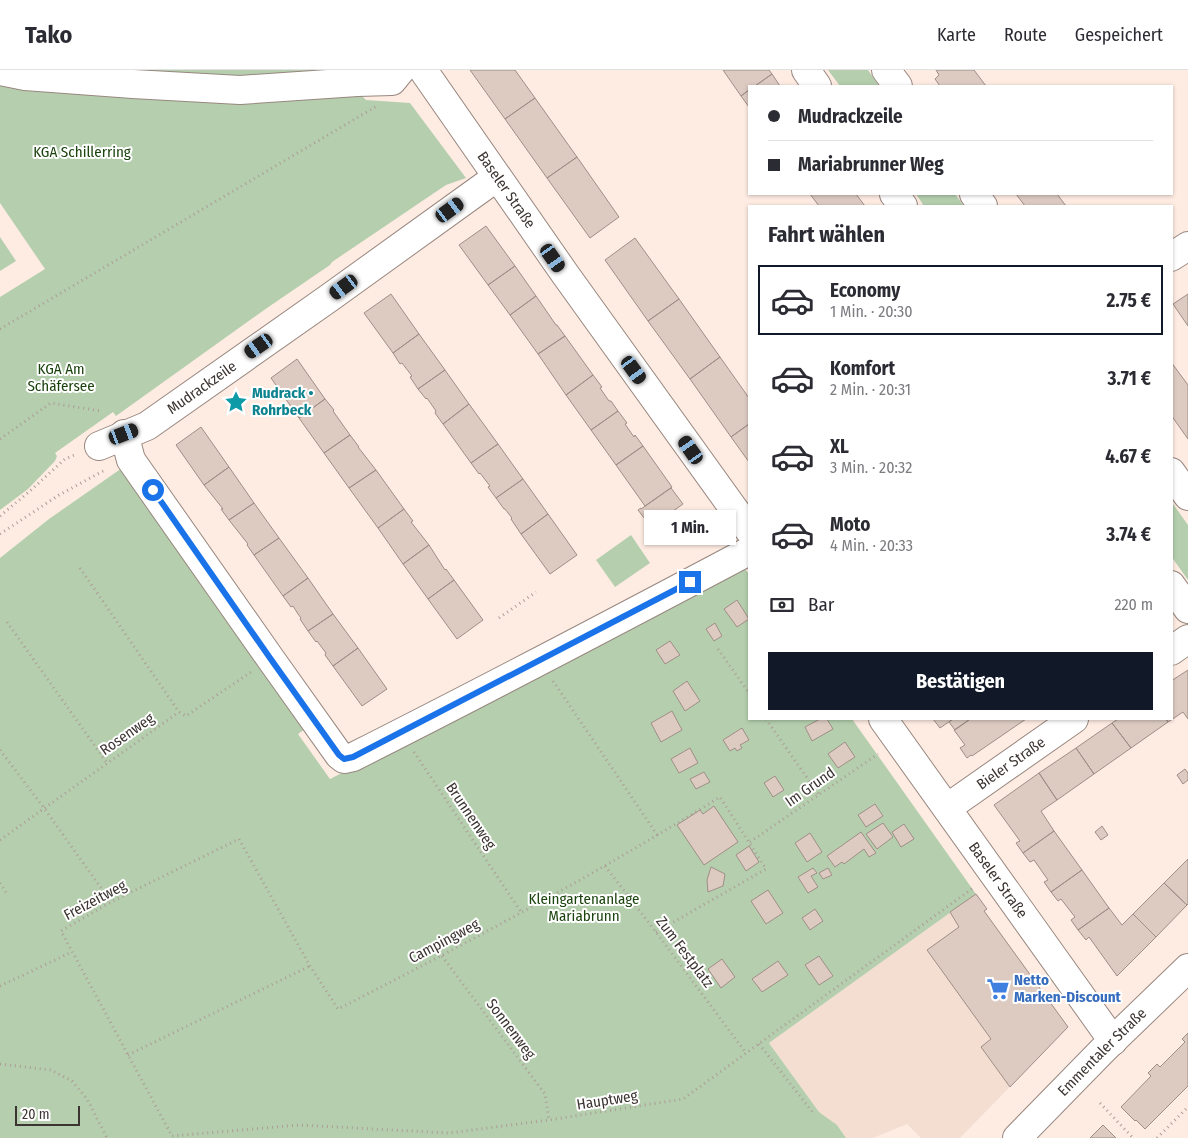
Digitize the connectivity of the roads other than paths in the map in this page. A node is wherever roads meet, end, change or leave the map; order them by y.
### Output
1 (423, 70) edge
2 (806, 70) edge
3 (886, 70) edge
4 (0, 71) edge
5 (397, 76) edge
6 (816, 85) edge
7 (897, 85) edge
8 (497, 177) junction
9 (1188, 246) edge
10 (1173, 256) edge
11 (99, 446) road end
12 (128, 447) junction
13 (1173, 475) edge
14 (1188, 496) edge
15 (748, 529) edge
16 (748, 552) edge
17 (1173, 588) edge
18 (1188, 609) edge
19 (1188, 639) edge
20 (1173, 650) edge
21 (884, 720) edge
22 (1073, 720) edge
23 (947, 808) junction
24 (1188, 968) edge
25 (1112, 1041) junction
26 (1017, 1138) edge

1 - 8 street, Baseler Straße
2 - 6 street
3 - 7 street
4 - 5 street
8 - 12 street, Mudrackzeile
8 - 15 street, Baseler Straße
9 - 10 street
11 - 12 street, Mudrackzeile
12 - 16 street
13 - 14 street
17 - 18 street
19 - 20 street
21 - 23 street, Baseler Straße
22 - 23 street, Bieler Straße
23 - 25 street, Baseler Straße
24 - 25 street, Emmentaler Straße
25 - 26 street, Emmentaler Straße

